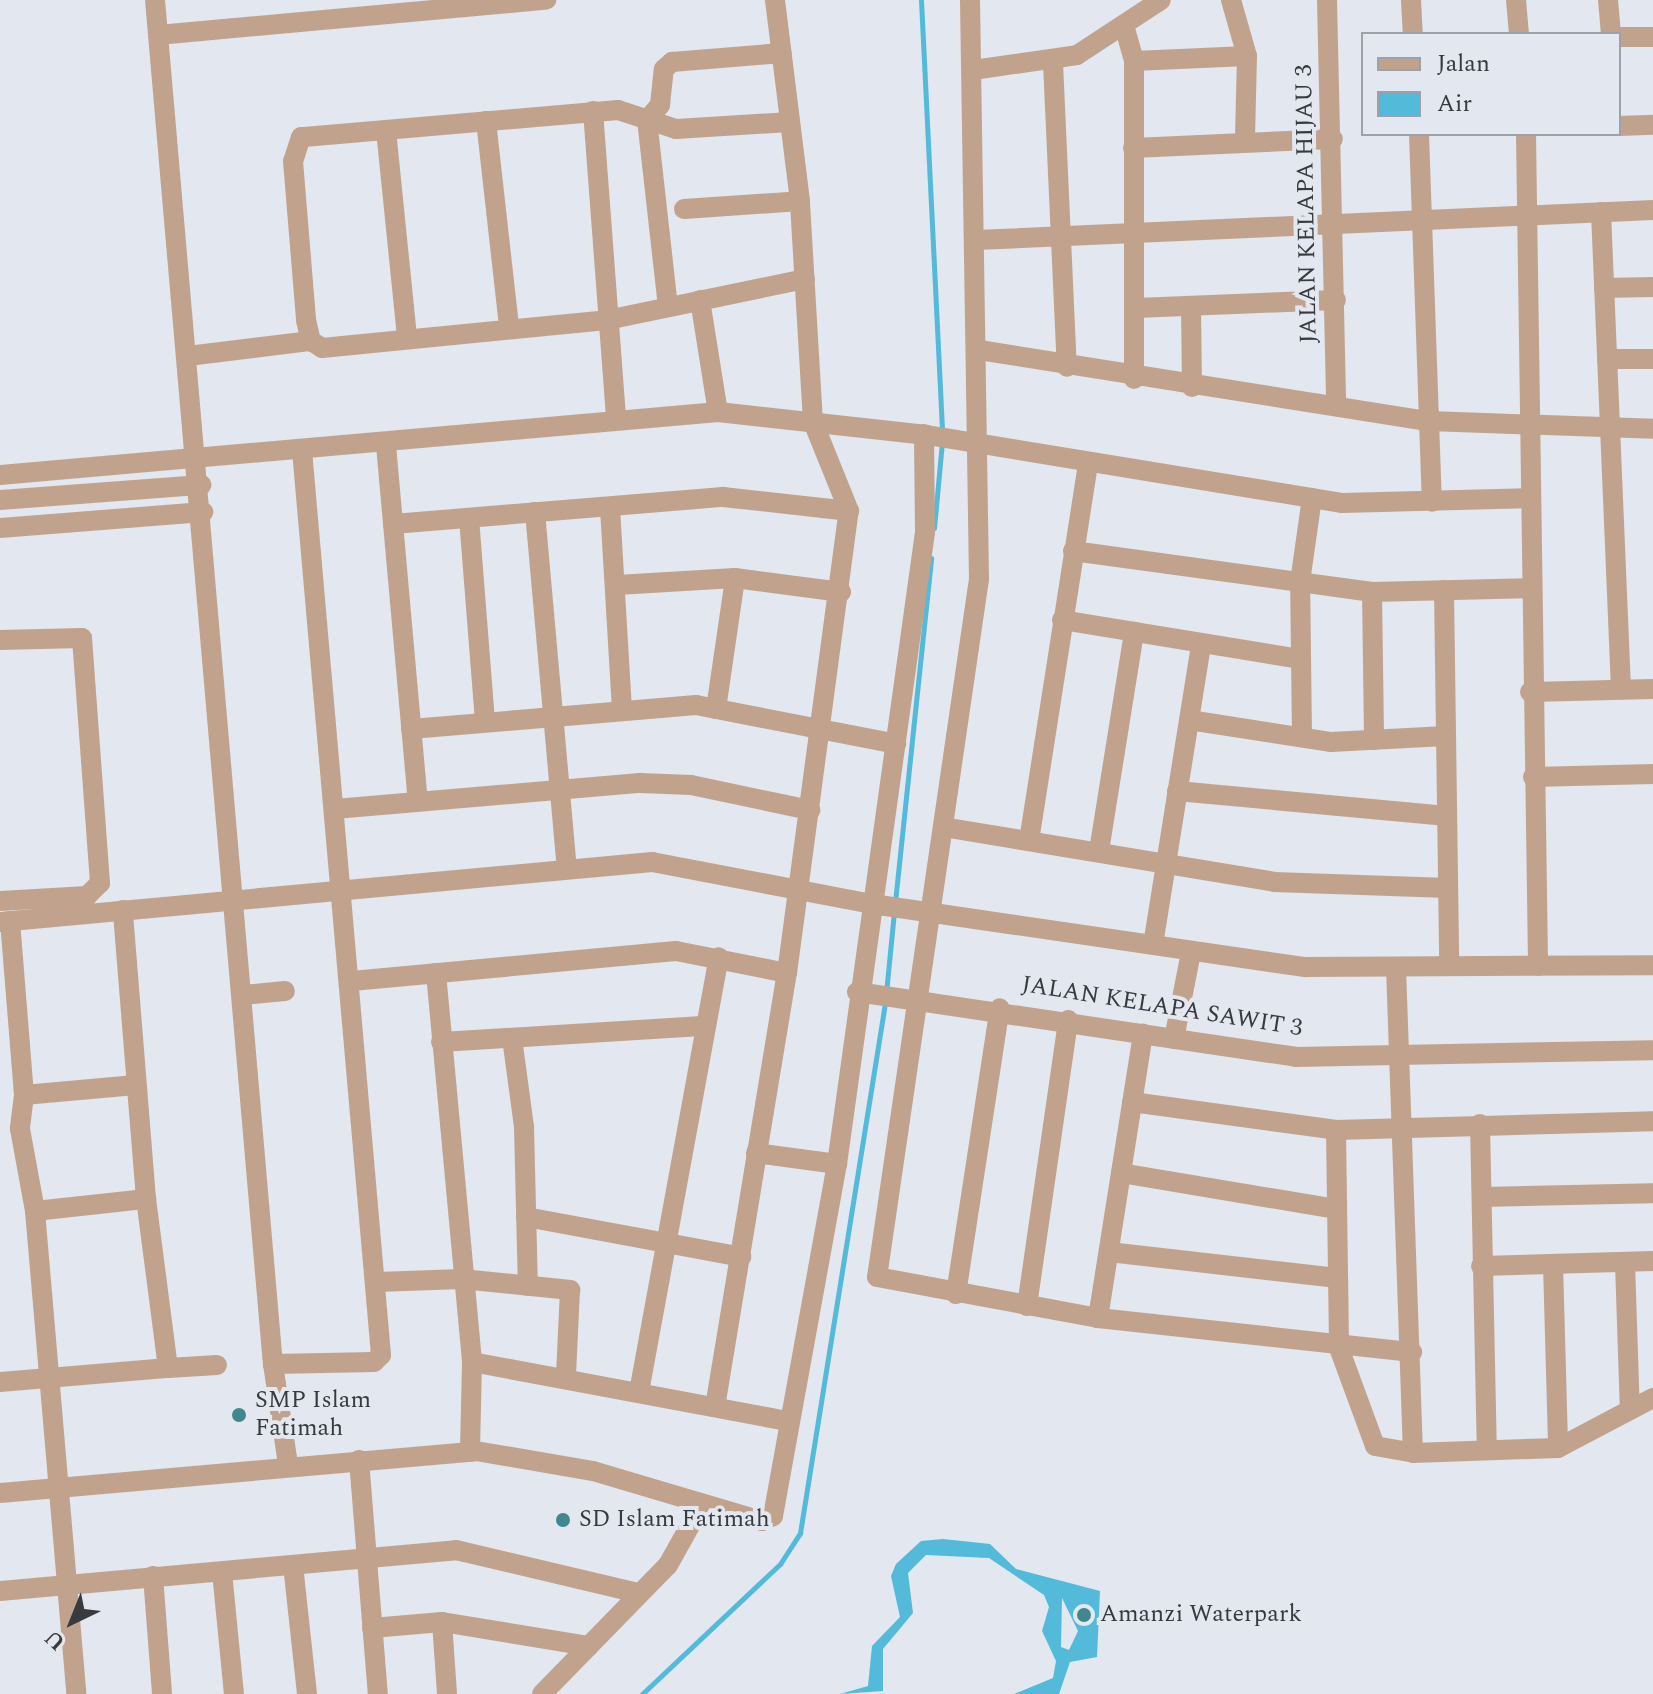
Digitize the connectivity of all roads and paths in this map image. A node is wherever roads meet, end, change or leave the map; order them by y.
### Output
1 (155, 0) edge
2 (546, 0) edge
3 (775, 0) edge
4 (970, 0) edge
5 (1161, 0) edge
6 (1231, 0) edge
7 (1327, 0) edge
8 (1411, 0) edge
9 (1516, 0) edge
10 (1608, 0) edge
11 (1125, 29) junction
12 (1413, 32) edge
13 (1519, 32) edge
14 (1611, 32) edge
15 (158, 35) junction
16 (1621, 37) edge
17 (1653, 37) edge
18 (782, 53) junction
19 (1247, 56) junction
20 (1134, 61) junction
21 (1053, 63) junction
22 (973, 70) junction
23 (593, 111) junction
24 (647, 120) junction
25 (486, 121) junction
26 (790, 122) junction
27 (1653, 125) edge
28 (1621, 126) edge
29 (386, 130) junction
30 (1419, 136) edge
31 (1526, 136) edge
32 (1245, 139) junction
33 (1333, 139) junction
34 (1133, 148) junction
35 (800, 201) junction
36 (684, 209) dead end
37 (1653, 210) edge
38 (1601, 212) junction
39 (1424, 216) junction
40 (1527, 216) junction
41 (1336, 220) junction
42 (1136, 228) junction
43 (1061, 234) junction
44 (976, 240) junction
45 (805, 279) junction
46 (1653, 287) edge
47 (1604, 288) junction
48 (700, 300) junction
49 (1336, 300) junction
50 (1191, 306) junction
51 (668, 307) junction
52 (1136, 308) junction
53 (607, 320) junction
54 (509, 327) junction
55 (407, 336) junction
56 (311, 341) junction
57 (979, 350) junction
58 (188, 356) junction
59 (1607, 359) junction
60 (1653, 359) edge
61 (1067, 367) junction
62 (1134, 379) junction
63 (1192, 387) junction
64 (1336, 406) junction
65 (718, 412) junction
66 (616, 418) junction
67 (1429, 421) junction
68 (813, 422) junction
69 (1529, 428) junction
70 (1610, 429) junction
71 (1653, 429) edge
72 (925, 434) junction
73 (976, 443) junction
74 (386, 445) junction
75 (302, 451) junction
76 (198, 459) junction
77 (1088, 463) junction
78 (0, 475) edge
79 (201, 485) junction
80 (1312, 498) junction
81 (1529, 498) junction
82 (0, 500) edge
83 (1432, 502) junction
84 (610, 508) junction
85 (849, 511) junction
86 (203, 512) junction
87 (535, 512) junction
88 (469, 518) junction
89 (393, 524) junction
90 (0, 528) edge
91 (1073, 551) junction
92 (735, 578) junction
93 (1300, 582) junction
94 (617, 585) junction
95 (1532, 588) junction
96 (1444, 590) junction
97 (841, 592) junction
98 (1372, 592) junction
99 (1062, 620) junction
100 (1134, 632) junction
101 (0, 640) edge
102 (1201, 644) junction
103 (1301, 659) junction
104 (1653, 689) edge
105 (1621, 690) junction
106 (1530, 692) junction
107 (716, 709) junction
108 (622, 710) junction
109 (550, 717) junction
110 (1189, 720) junction
111 (485, 722) junction
112 (411, 729) junction
113 (820, 730) junction
114 (1446, 736) junction
115 (1302, 737) junction
116 (1374, 740) junction
117 (896, 744) junction
118 (1653, 774) edge
119 (1533, 777) junction
120 (562, 786) junction
121 (1177, 791) junction
122 (418, 802) junction
123 (335, 809) junction
124 (810, 810) junction
125 (1447, 816) junction
126 (943, 827) junction
127 (1029, 841) junction
128 (1099, 851) junction
129 (1167, 862) junction
130 (567, 869) junction
131 (1448, 888) junction
132 (798, 889) junction
133 (344, 896) junction
134 (0, 901) edge
135 (236, 904) junction
136 (878, 904) junction
137 (123, 910) junction
138 (919, 911) junction
139 (5, 922) edge
140 (1153, 945) junction
141 (1191, 952) junction
142 (719, 957) junction
143 (1653, 965) edge
144 (1449, 966) junction
145 (1538, 966) junction
146 (1396, 967) junction
147 (436, 973) junction
148 (787, 973) junction
149 (352, 981) junction
150 (285, 991) dead end
151 (865, 991) junction
152 (243, 995) junction
153 (909, 995) junction
154 (1000, 1008) junction
155 (1068, 1020) junction
156 (706, 1026) junction
157 (1143, 1034) junction
158 (512, 1038) junction
159 (1174, 1039) junction
160 (441, 1042) junction
161 (1653, 1050) edge
162 (1400, 1055) junction
163 (136, 1085) junction
164 (24, 1095) junction
165 (1132, 1102) junction
166 (1653, 1121) edge
167 (1480, 1124) junction
168 (1404, 1128) junction
169 (10, 1130) edge
170 (1336, 1130) junction
171 (756, 1153) junction
172 (837, 1164) junction
173 (1121, 1173) junction
174 (1653, 1193) edge
175 (1483, 1197) junction
176 (146, 1199) junction
177 (1337, 1209) junction
178 (35, 1211) junction
179 (526, 1217) junction
180 (666, 1242) junction
181 (1109, 1252) junction
182 (741, 1257) junction
183 (1653, 1261) edge
184 (1625, 1263) junction
185 (1553, 1264) junction
186 (1481, 1266) junction
187 (1338, 1278) junction
188 (462, 1279) junction
189 (377, 1282) junction
190 (528, 1286) junction
191 (956, 1294) junction
192 (1027, 1306) junction
193 (1098, 1318) junction
194 (1339, 1348) junction
195 (1412, 1352) junction
196 (472, 1362) junction
197 (273, 1364) junction
198 (217, 1365) dead end
199 (168, 1368) junction
200 (566, 1376) junction
201 (49, 1380) junction
202 (0, 1382) edge
203 (639, 1392) junction
204 (1653, 1398) edge
205 (715, 1407) junction
206 (1630, 1410) junction
207 (788, 1421) junction
208 (1558, 1448) junction
209 (1487, 1450) junction
210 (470, 1452) junction
211 (1413, 1453) junction
212 (359, 1460) junction
213 (288, 1464) junction
214 (58, 1489) junction
215 (0, 1493) edge
216 (701, 1506) junction
217 (367, 1558) junction
218 (293, 1565) junction
219 (222, 1572) junction
220 (153, 1576) junction
221 (66, 1584) junction
222 (0, 1591) edge
223 (638, 1593) junction
224 (442, 1622) junction
225 (372, 1628) junction
226 (589, 1646) junction
227 (76, 1694) edge
228 (162, 1694) edge
229 (234, 1694) edge
230 (307, 1694) edge
231 (378, 1694) edge
232 (447, 1694) edge
233 (542, 1694) edge

1 - 15 street
2 - 15 street
3 - 18 street
4 - 22 street
5 - 11 street
6 - 19 street
7 - 33 street, JALAN KELAPA HIJAU 3
8 - 12 street
9 - 13 street
10 - 14 street
11 - 20 street
11 - 21 street
15 - 58 street
16 - 17 street
18 - 24 street
18 - 26 street
19 - 20 street
19 - 32 street
20 - 34 street
21 - 22 street
21 - 43 street
22 - 44 street
23 - 24 street
23 - 25 street
23 - 53 street
24 - 26 street
24 - 51 street
25 - 29 street
25 - 54 street
26 - 35 street
27 - 28 street
29 - 55 street
29 - 56 street
30 - 39 street
31 - 40 street
32 - 33 street
32 - 34 street
33 - 41 street, JALAN KELAPA HIJAU 3
34 - 42 street
35 - 36 street
35 - 45 street
37 - 38 street
38 - 40 street
38 - 47 street
39 - 40 street
39 - 41 street
39 - 67 street
40 - 69 street
41 - 42 street
41 - 49 street, JALAN KELAPA HIJAU 3
42 - 43 street
42 - 52 street
43 - 44 street
43 - 61 street
44 - 57 street
45 - 48 street
45 - 68 street
46 - 47 street
47 - 59 street
48 - 51 street
48 - 65 street
49 - 50 street
49 - 64 street, JALAN KELAPA HIJAU 3
50 - 52 street
50 - 63 street
51 - 53 street
52 - 62 street
53 - 54 street
53 - 66 street
54 - 55 street
55 - 56 street
56 - 58 street
57 - 61 street
57 - 73 street
58 - 76 street
59 - 60 street
59 - 70 street
61 - 62 street
62 - 63 street
63 - 64 street
64 - 67 street
65 - 66 street
65 - 68 street
66 - 74 street
67 - 69 street
67 - 83 street
68 - 72 street
68 - 85 street
69 - 70 street
69 - 81 street
70 - 71 street
70 - 105 street
72 - 73 street
72 - 117 street
73 - 77 street
73 - 126 street
74 - 75 street
74 - 89 street
75 - 76 street
75 - 123 street
76 - 78 street
76 - 79 street
77 - 80 street
77 - 91 street
79 - 82 street
79 - 86 street
80 - 83 street
80 - 93 street
81 - 83 street
81 - 95 street
84 - 85 street
84 - 87 street
84 - 94 street
85 - 97 street
86 - 90 street
86 - 135 street
87 - 88 street
87 - 109 street
88 - 89 street
88 - 111 street
89 - 112 street
91 - 93 street
91 - 99 street
92 - 94 street
92 - 97 street
92 - 107 street
93 - 98 street
93 - 103 street
94 - 108 street
95 - 96 street
95 - 106 street
96 - 98 street
96 - 114 street
97 - 113 street
98 - 116 street
99 - 100 street
99 - 127 street
100 - 102 street
100 - 128 street
101 - 134 street
102 - 103 street
102 - 110 street
103 - 115 street
104 - 105 street
105 - 106 street
106 - 119 street
107 - 108 street
107 - 113 street
108 - 109 street
109 - 111 street
109 - 120 street
110 - 115 street
110 - 121 street
111 - 112 street
112 - 122 street
113 - 117 street
113 - 124 street
114 - 116 street
114 - 125 street
115 - 116 street
117 - 136 street
118 - 119 street
119 - 145 street
120 - 122 street
120 - 124 street
120 - 130 street
121 - 125 street
121 - 129 street
122 - 123 street
123 - 133 street
124 - 132 street
125 - 131 street
126 - 127 street
126 - 138 street
127 - 128 street
128 - 129 street
129 - 131 street
129 - 140 street
130 - 132 street
130 - 133 street
131 - 144 street
132 - 136 street
132 - 148 street
133 - 135 street
133 - 149 street
135 - 137 street
135 - 152 street
136 - 138 street
136 - 151 street
137 - 139 street
137 - 163 street
138 - 140 street
138 - 153 street
139 - 164 street
140 - 141 street
141 - 146 street
141 - 159 street
142 - 147 street
142 - 148 street
142 - 156 street
143 - 145 street
144 - 145 street
144 - 146 street
146 - 162 street
147 - 149 street
147 - 160 street
148 - 171 street
149 - 189 street
150 - 152 street
151 - 153 street, JALAN KELAPA SAWIT 3
151 - 172 street
152 - 197 street
153 - 154 street, JALAN KELAPA SAWIT 3
153 - 191 street
154 - 155 street, JALAN KELAPA SAWIT 3
154 - 191 street
155 - 157 street, JALAN KELAPA SAWIT 3
155 - 192 street
156 - 158 street
156 - 180 street
157 - 159 street, JALAN KELAPA SAWIT 3
157 - 165 street
158 - 160 street
158 - 179 street
159 - 162 street, JALAN KELAPA SAWIT 3
160 - 188 street
161 - 162 street, JALAN KELAPA SAWIT 3
162 - 168 street
163 - 164 street
163 - 176 street
164 - 169 street
165 - 170 street
165 - 173 street
166 - 167 street
167 - 168 street
167 - 175 street
168 - 170 street
168 - 195 street
169 - 178 street
170 - 177 street
171 - 172 street
171 - 182 street
172 - 207 street
173 - 177 street
173 - 181 street
174 - 175 street
175 - 186 street
176 - 178 street
176 - 199 street
177 - 187 street
178 - 201 street
179 - 180 street
179 - 190 street
180 - 182 street
180 - 203 street
181 - 187 street
181 - 193 street
182 - 205 street
183 - 184 street
184 - 185 street
184 - 206 street
185 - 186 street
185 - 208 street
186 - 209 street
187 - 194 street
188 - 189 street
188 - 190 street
188 - 196 street
189 - 197 street
190 - 200 street
191 - 192 street
192 - 193 street
193 - 194 street
194 - 195 street
194 - 211 street
195 - 211 street
196 - 200 street
196 - 210 street
197 - 213 street
198 - 199 street
199 - 201 street
200 - 203 street
201 - 202 street
201 - 214 street
203 - 205 street
204 - 206 street
205 - 207 street
206 - 208 street
207 - 216 street
208 - 209 street
209 - 211 street
210 - 212 street
210 - 216 street
212 - 213 street
212 - 217 street
213 - 214 street
214 - 215 street
214 - 221 street
216 - 223 street
217 - 218 street
217 - 223 street
217 - 225 street
218 - 219 street
218 - 230 street
219 - 220 street
219 - 229 street
220 - 221 street
220 - 228 street
221 - 222 street
221 - 227 street
223 - 226 street
224 - 225 street
224 - 226 street
224 - 232 street
225 - 231 street
226 - 233 street

